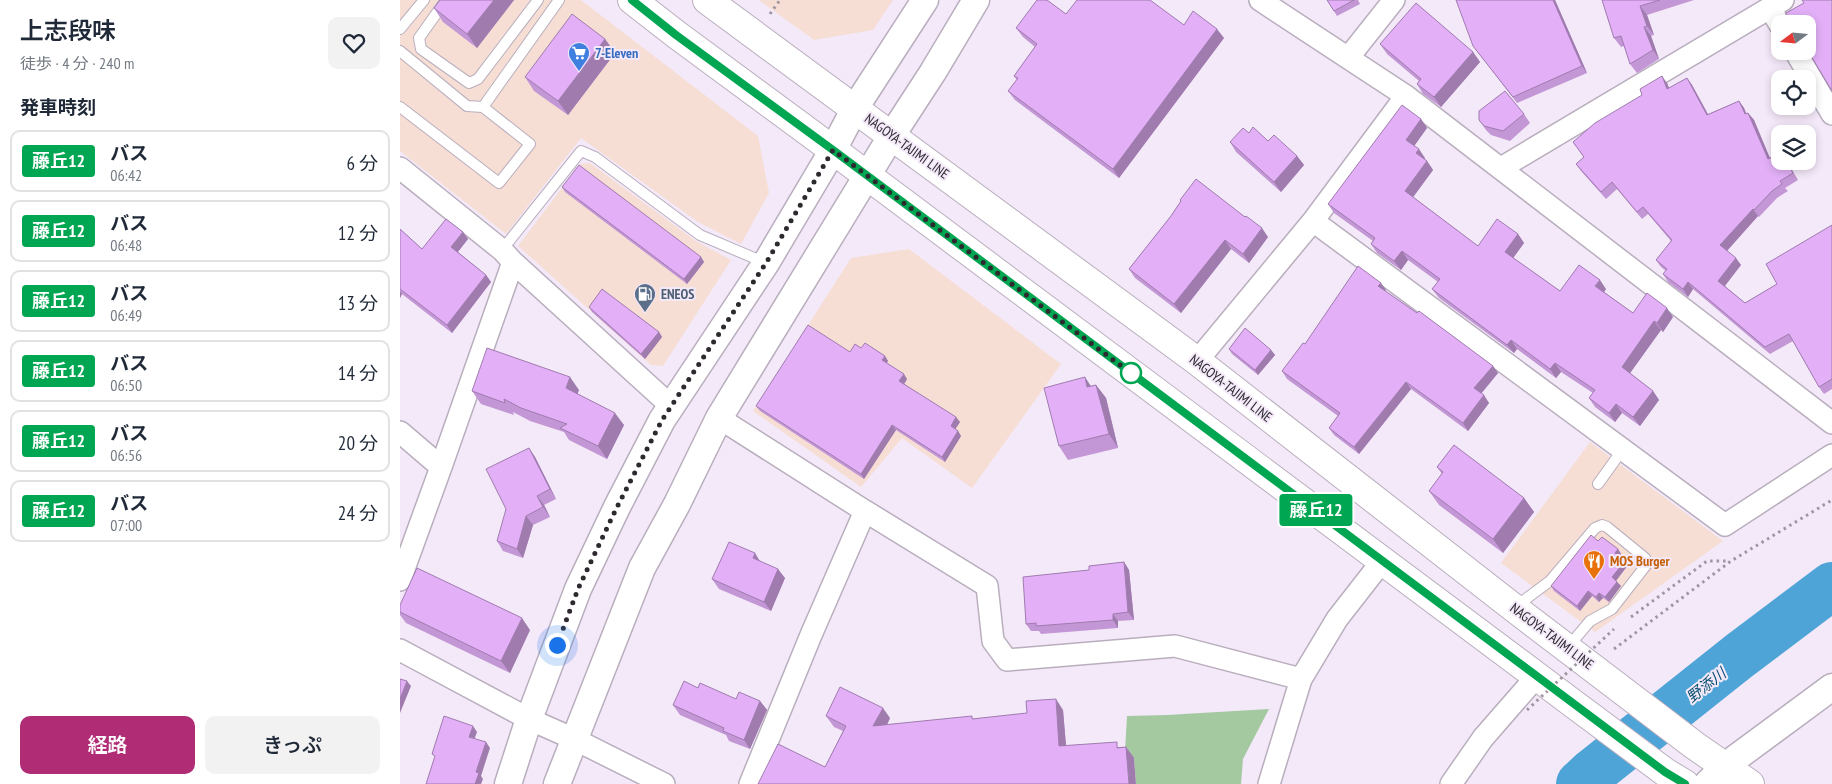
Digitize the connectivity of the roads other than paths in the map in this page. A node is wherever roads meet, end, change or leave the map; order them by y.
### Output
1 (424, 0) edge
2 (446, 0) edge
3 (538, 0) edge
4 (559, 0) edge
5 (632, 0) edge
6 (707, 0) edge
7 (925, 0) edge
8 (976, 0) edge
9 (1260, 0) edge
10 (1394, 0) edge
11 (1778, 11) edge
12 (400, 29) edge
13 (400, 52) edge
14 (1348, 58) junction
15 (1800, 60) edge
16 (1406, 96) junction
17 (400, 107) edge
18 (483, 107) junction
19 (855, 108) junction
20 (1832, 114) edge
21 (892, 135) junction
22 (833, 150) junction
23 (400, 168) edge
24 (1500, 168) junction
25 (866, 176) junction
26 (1313, 221) junction
27 (508, 256) junction
28 (766, 263) junction
29 (1197, 361) junction
30 (671, 406) junction
31 (719, 418) junction
32 (1832, 423) edge
33 (400, 432) edge
34 (1623, 449) junction
35 (1832, 455) edge
36 (441, 468) junction
37 (1598, 484) dead end
38 (865, 511) junction
39 (1383, 560) junction
40 (400, 580) edge
41 (1514, 608) junction
42 (1567, 648) junction
43 (400, 650) edge
44 (1537, 676) junction
45 (1301, 679) junction
46 (1832, 687) edge
47 (529, 719) junction
48 (574, 739) junction
49 (1716, 775) edge
50 (1675, 778) edge
51 (508, 784) edge
52 (557, 784) edge
53 (664, 784) edge
54 (750, 784) edge
55 (1269, 784) edge
56 (1451, 784) edge
57 (1750, 784) edge

1 - 12 lane
2 - 3 lane
4 - 18 lane
5 - 22 main road
6 - 19 main road, NAGOYA-TAJIMI LINE
7 - 19 street
8 - 21 street
9 - 14 street
10 - 14 street
11 - 24 street
13 - 18 lane
14 - 16 street
15 - 20 street
16 - 24 street
16 - 26 street
17 - 18 lane
19 - 21 main road, NAGOYA-TAJIMI LINE
19 - 22 street
21 - 25 street
21 - 29 main road, NAGOYA-TAJIMI LINE
22 - 25 main road
22 - 28 street
23 - 27 street
24 - 32 street
25 - 31 street
25 - 39 main road
26 - 29 street
26 - 34 street
27 - 28 lane
27 - 30 street
27 - 36 street
28 - 30 street
29 - 41 main road, NAGOYA-TAJIMI LINE
30 - 47 street
31 - 38 street
31 - 48 street
33 - 36 street
34 - 35 street
34 - 37 lane
36 - 40 street
38 - 45 street
38 - 54 street
39 - 44 main road
39 - 45 street
41 - 42 main road, NAGOYA-TAJIMI LINE
41 - 42 lane
42 - 49 main road, NAGOYA-TAJIMI LINE
43 - 47 street
44 - 50 main road
44 - 56 street
45 - 55 street
46 - 49 street
47 - 48 street
47 - 51 street
48 - 52 street
48 - 53 street
49 - 57 main road, NAGOYA-TAJIMI LINE

